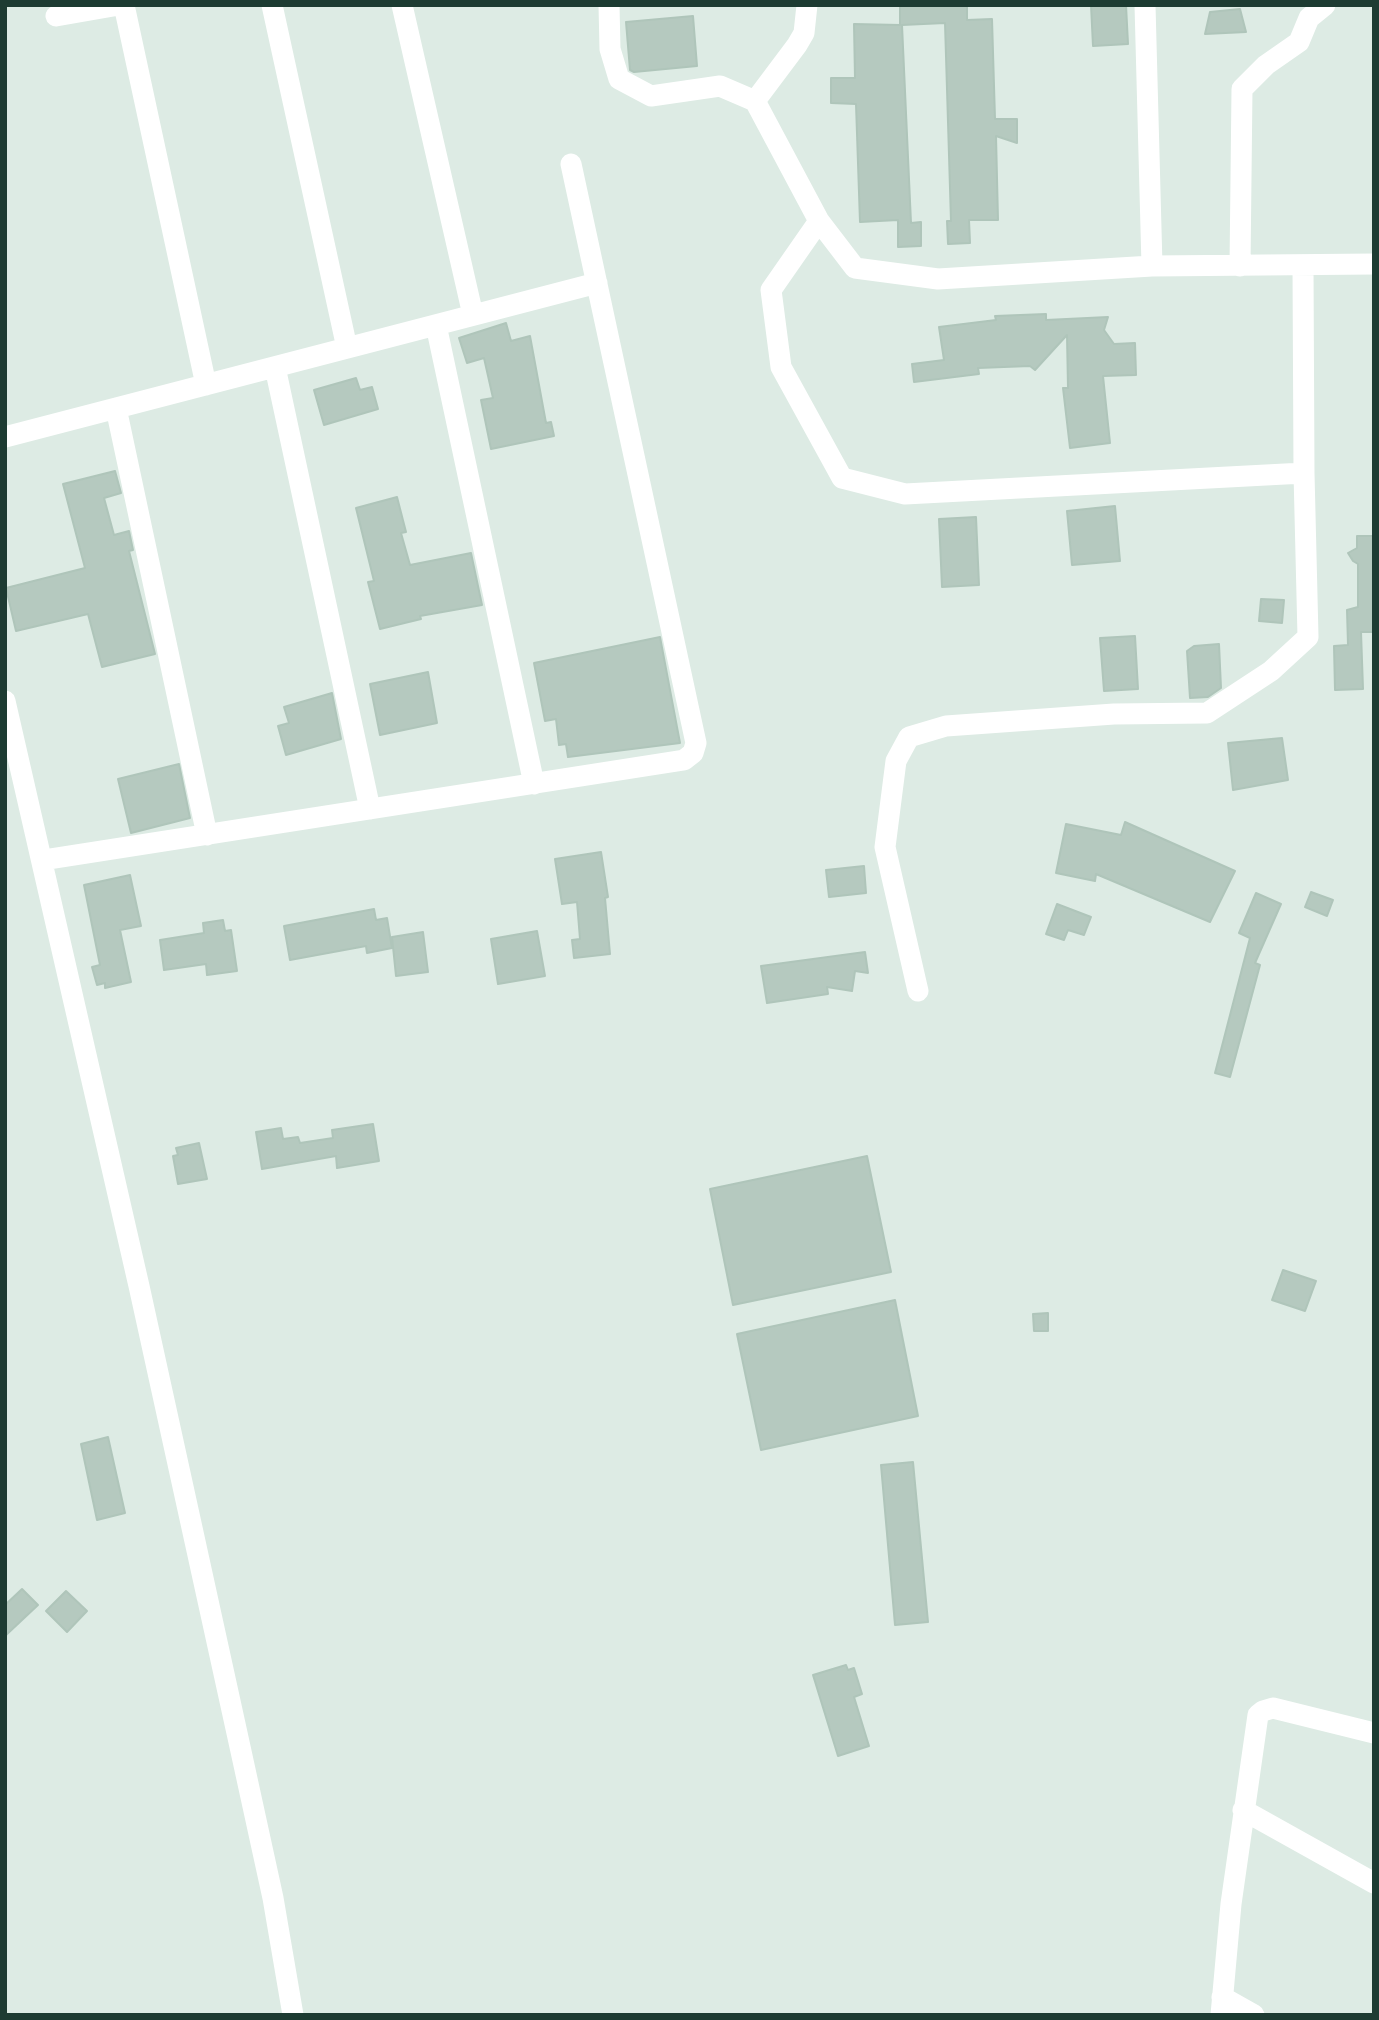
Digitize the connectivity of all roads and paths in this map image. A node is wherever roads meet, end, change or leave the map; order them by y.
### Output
1 (122, 5) edge
2 (272, 5) edge
3 (402, 5) edge
4 (609, 5) edge
5 (807, 5) edge
6 (1145, 5) edge
7 (1325, 5) edge
8 (56, 16) dead end
9 (755, 101) junction
10 (571, 164) dead end
11 (819, 221) junction
12 (1374, 264) edge
13 (1152, 266) junction
14 (1240, 266) junction
15 (1303, 266) junction
16 (597, 283) junction
17 (473, 315) junction
18 (436, 325) junction
19 (347, 348) junction
20 (275, 367) junction
21 (206, 385) junction
22 (116, 408) junction
23 (5, 437) edge
24 (1304, 473) junction
25 (5, 701) edge
26 (534, 784) junction
27 (370, 809) junction
28 (207, 835) junction
29 (43, 860) junction
30 (919, 991) dead end
31 (1374, 1733) edge
32 (1243, 1810) junction
33 (1374, 1883) edge
34 (1222, 2006) edge
35 (293, 2015) edge
36 (1254, 2015) edge

1 - 8 street
1 - 21 street
2 - 19 street
3 - 17 street
4 - 9 street
5 - 9 street
6 - 13 street
7 - 14 street
9 - 11 street
10 - 16 street
11 - 13 street
11 - 24 street
12 - 15 street
13 - 14 street
14 - 15 street
15 - 24 street
16 - 17 street
16 - 26 street
17 - 18 street
18 - 19 street
18 - 26 street
19 - 20 street
20 - 21 street
20 - 27 street
21 - 22 street
22 - 23 street
22 - 28 street
24 - 30 street
25 - 29 street
26 - 27 street
27 - 28 street
28 - 29 street
29 - 35 street
31 - 32 street
32 - 33 street
32 - 34 street
34 - 36 street

